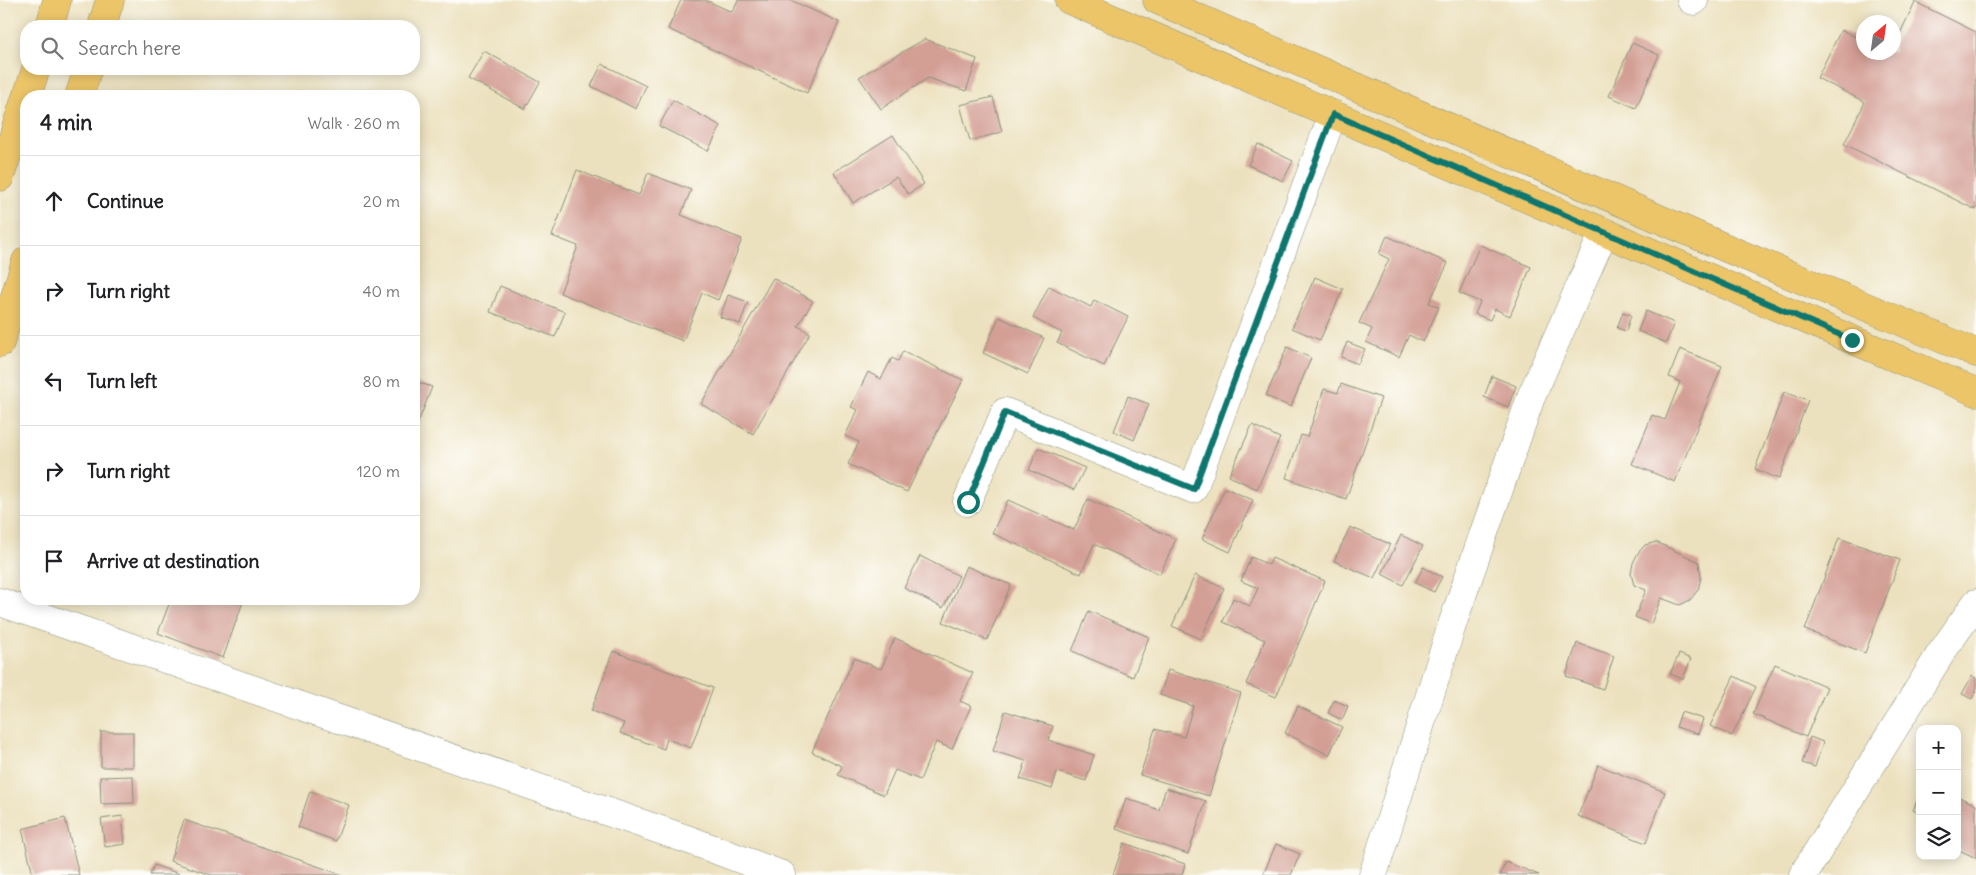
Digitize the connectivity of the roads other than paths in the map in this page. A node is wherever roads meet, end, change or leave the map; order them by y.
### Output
1 (57, 0) edge
2 (110, 0) edge
3 (1069, 0) edge
4 (1157, 0) edge
5 (52, 20) edge
6 (104, 20) edge
7 (34, 75) edge
8 (86, 75) edge
9 (28, 90) edge
10 (81, 90) edge
11 (1333, 114) junction
12 (20, 115) edge
13 (0, 177) edge
14 (1604, 232) junction
15 (20, 280) edge
16 (0, 343) edge
17 (1976, 352) edge
18 (1976, 392) edge
19 (968, 502) dead end
20 (0, 602) edge
21 (1976, 603) edge
22 (782, 875) edge
23 (1373, 875) edge
24 (1803, 875) edge

1 - 5 main road
2 - 6 main road
3 - 11 main road
4 - 17 main road
7 - 9 main road
8 - 10 main road
11 - 14 main road
11 - 19 street
12 - 13 main road
14 - 18 main road
14 - 23 street
15 - 16 main road
20 - 22 street
21 - 24 street

